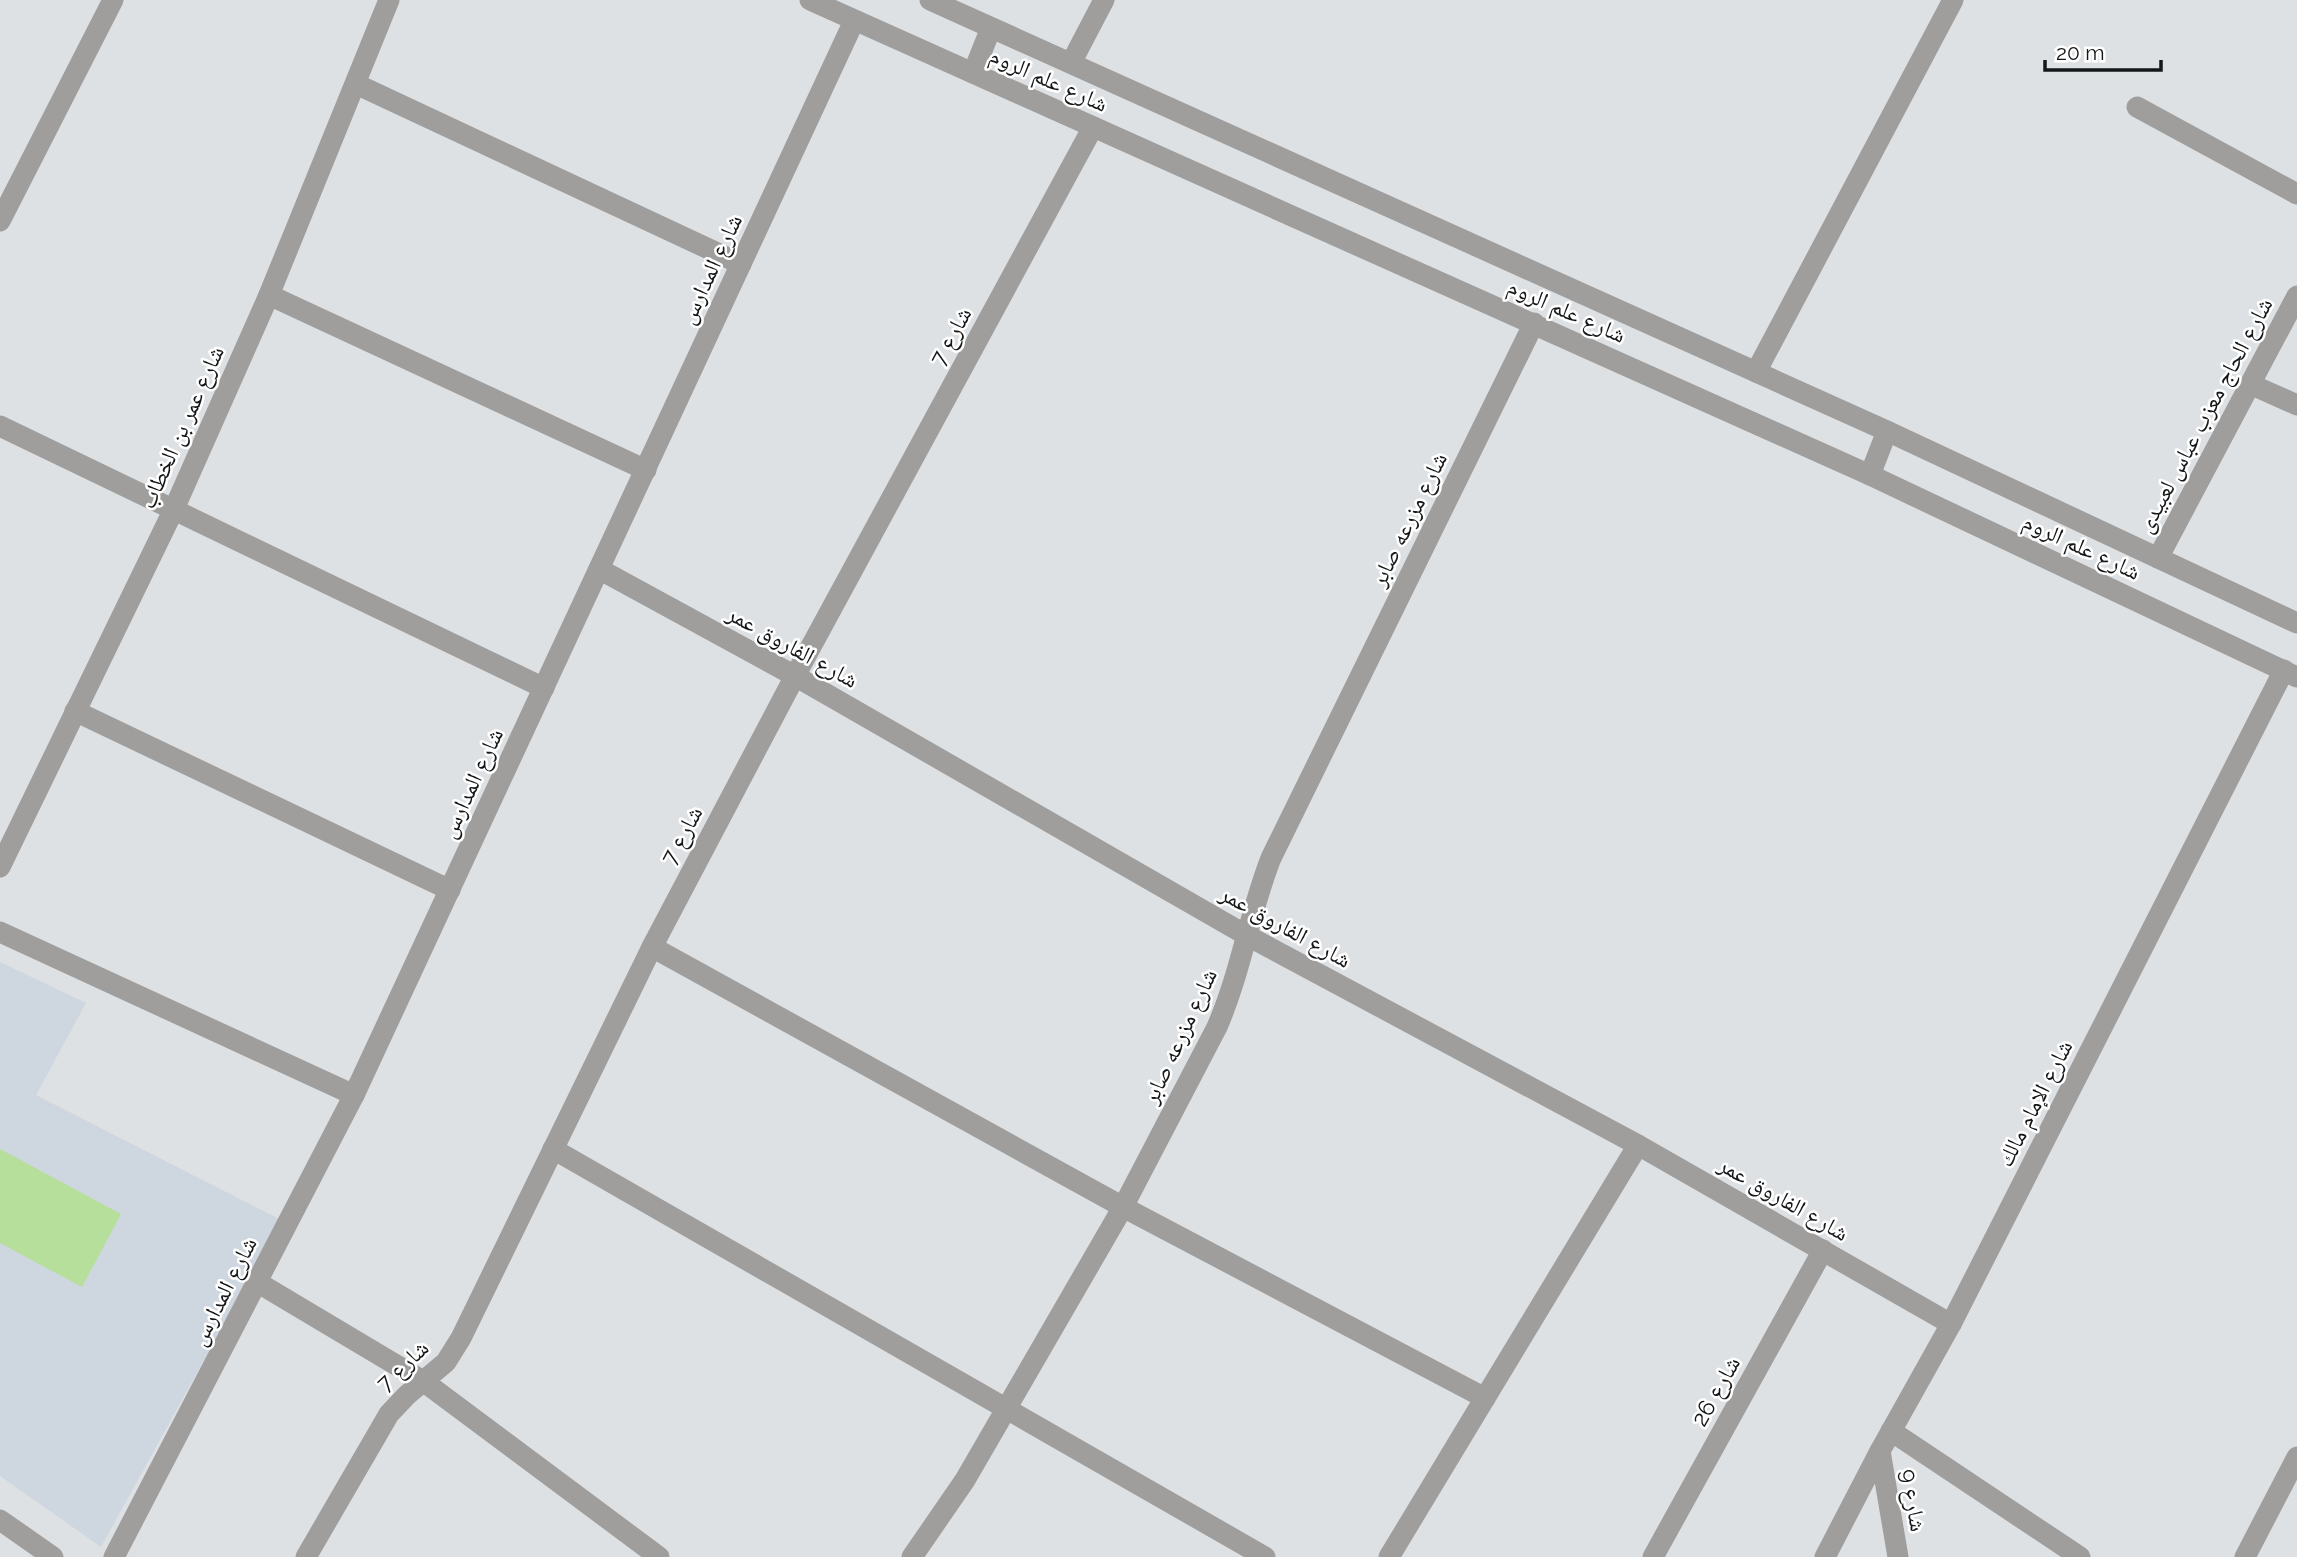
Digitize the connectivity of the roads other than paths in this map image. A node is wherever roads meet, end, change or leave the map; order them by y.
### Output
1 (113, 0) edge
2 (389, 0) edge
3 (810, 0) edge
4 (930, 0) edge
5 (1104, 0) edge
6 (1952, 0) edge
7 (854, 21) junction
8 (991, 28) junction
9 (1071, 64) junction
10 (972, 73) junction
11 (356, 83) junction
12 (2137, 107) dead end
13 (1093, 127) junction
14 (2297, 194) edge
15 (0, 221) edge
16 (741, 264) junction
17 (269, 295) junction
18 (2297, 296) edge
19 (1534, 323) junction
20 (1756, 372) junction
21 (2250, 384) junction
22 (2297, 405) edge
23 (0, 426) edge
24 (1887, 431) junction
25 (646, 470) junction
26 (1870, 475) junction
27 (174, 509) junction
28 (2158, 558) junction
29 (599, 569) junction
30 (2297, 623) edge
31 (2290, 674) edge
32 (795, 676) junction
33 (544, 688) junction
34 (75, 711) junction
35 (0, 867) edge
36 (450, 890) junction
37 (0, 932) edge
38 (1246, 935) junction
39 (652, 947) junction
40 (354, 1095) junction
41 (1638, 1145) junction
42 (553, 1149) junction
43 (1123, 1207) junction
44 (1823, 1250) junction
45 (257, 1282) junction
46 (1951, 1324) junction
47 (424, 1381) junction
48 (1485, 1398) junction
49 (1006, 1409) junction
50 (1891, 1431) junction
51 (1880, 1451) junction
52 (2297, 1457) edge
53 (0, 1520) edge
54 (52, 1557) edge
55 (114, 1557) edge
56 (306, 1557) edge
57 (659, 1557) edge
58 (912, 1557) edge
59 (1265, 1557) edge
60 (1389, 1557) edge
61 (1653, 1557) edge
62 (1825, 1557) edge
63 (1898, 1557) edge
64 (2080, 1557) edge
65 (2245, 1557) edge

1 - 15 street
2 - 11 street, شارع عمر بن الخطاب
3 - 7 street, شارع علم الروم
4 - 8 street, شارع علم الروم
5 - 9 street
6 - 20 street
7 - 10 street, شارع علم الروم
7 - 16 street, شارع المدارس
8 - 9 street, شارع علم الروم
8 - 10 street
9 - 20 street, شارع علم الروم
10 - 13 street, شارع علم الروم
11 - 16 street
11 - 17 street, شارع عمر بن الخطاب
12 - 14 street
13 - 19 street, شارع علم الروم
13 - 32 street, شارع 7
16 - 25 street, شارع المدارس
17 - 25 street
17 - 27 street, شارع عمر بن الخطاب
18 - 21 street, شارع الحاج معزب عباس لعبيدى
19 - 26 street, شارع علم الروم
19 - 38 street, شارع مزرعه صابر
20 - 24 street, شارع علم الروم
21 - 22 street
21 - 28 street, شارع الحاج معزب عباس لعبيدى
23 - 27 street
24 - 26 street
24 - 28 street, شارع علم الروم
25 - 29 street, شارع المدارس
26 - 31 street, شارع علم الروم
27 - 33 street
27 - 34 street, شارع عمر بن الخطاب
28 - 30 street, شارع علم الروم
29 - 32 street, شارع الفاروق عمر
29 - 33 street, شارع المدارس
31 - 46 street, شارع الإمام مالك
32 - 38 street, شارع الفاروق عمر
32 - 39 street, شارع 7
33 - 36 street, شارع المدارس
34 - 35 street, شارع عمر بن الخطاب
34 - 36 street
36 - 40 street, شارع المدارس
37 - 40 street
38 - 41 street, شارع الفاروق عمر
38 - 43 street, شارع مزرعه صابر
39 - 42 street, شارع 7
39 - 43 street
40 - 45 street, شارع المدارس
41 - 44 street, شارع الفاروق عمر
41 - 48 street
42 - 47 street, شارع 7
42 - 49 street
43 - 48 street
43 - 49 street, شارع مزرعه صابر
44 - 46 street, شارع الفاروق عمر
44 - 61 street, شارع 26
45 - 47 street
45 - 55 street, شارع المدارس
46 - 50 street, شارع الإمام مالك
47 - 56 street, شارع 7
47 - 57 street
48 - 60 street
49 - 58 street, شارع مزرعه صابر
49 - 59 street
50 - 51 street, شارع الإمام مالك
50 - 64 street
51 - 62 street, شارع الإمام مالك
51 - 63 street, شارع 9
52 - 65 street
53 - 54 street

